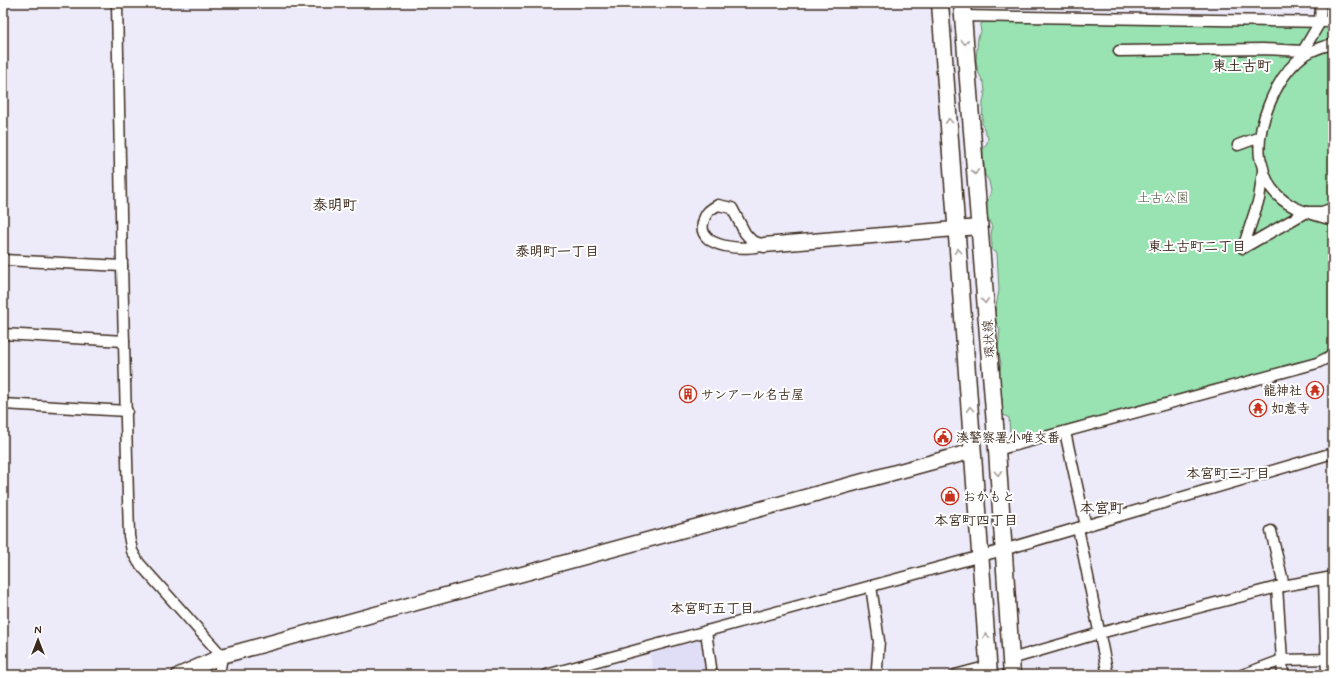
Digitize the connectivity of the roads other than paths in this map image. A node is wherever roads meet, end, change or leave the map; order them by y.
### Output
1 (117, 3) edge
2 (940, 3) edge
3 (1321, 3) edge
4 (963, 10) edge
5 (1320, 22) junction
6 (1333, 22) edge
7 (1333, 44) edge
8 (1119, 51) dead end
9 (1304, 53) junction
10 (1260, 137) junction
11 (1238, 145) dead end
12 (1263, 169) junction
13 (1333, 208) edge
14 (1306, 212) junction
15 (1333, 220) edge
16 (980, 227) junction
17 (957, 228) junction
18 (764, 245) junction
19 (3, 260) edge
20 (122, 266) junction
21 (3, 334) edge
22 (124, 341) junction
23 (1333, 355) edge
24 (3, 404) edge
25 (126, 411) junction
26 (1065, 432) junction
27 (997, 450) junction
28 (973, 451) junction
29 (1333, 454) edge
30 (1082, 527) junction
31 (1271, 531) dead end
32 (1003, 550) junction
33 (981, 556) junction
34 (1329, 578) edge
35 (872, 586) junction
36 (1280, 586) junction
37 (706, 631) junction
38 (1100, 633) junction
39 (222, 656) junction
40 (1011, 659) junction
41 (1330, 659) edge
42 (1282, 660) junction
43 (989, 671) edge
44 (180, 675) edge
45 (219, 675) edge
46 (548, 675) edge
47 (712, 675) edge
48 (878, 675) edge
49 (955, 675) edge
50 (1012, 675) edge
51 (1108, 675) edge
52 (1242, 675) edge
53 (1283, 675) edge
54 (1327, 675) edge

1 - 20 street
17 -> 2 main road, 環状線
3 - 5 street
4 - 5 street
4 -> 16 main road, 環状線
5 - 6 street
5 - 9 street
7 - 9 street
8 - 9 street
9 - 10 street
10 - 11 street
10 - 12 street
12 - 14 street
12 - 14 street
13 - 14 street
14 - 15 street
16 - 17 street
16 -> 27 main road, 環状線
17 - 18 street
28 -> 17 main road, 環状線
18 - 18 street
19 - 20 street
20 - 22 street
21 - 22 street
22 - 25 street
23 - 26 street
24 - 25 street
25 - 39 street
26 - 27 street
26 - 30 street
27 -> 32 main road, 環状線
28 - 33 main road, 環状線
28 - 39 street
29 - 30 street
30 - 32 street
30 - 38 street
31 - 36 street
32 - 33 street
32 - 40 main road, 環状線
33 - 35 street
43 -> 33 main road, 環状線
34 - 36 street
34 - 41 street
35 - 37 street
35 - 48 street
36 - 38 street
36 - 42 street
37 - 46 street
37 - 47 street
38 - 40 street
38 - 51 street
39 - 44 street
39 - 45 street
40 - 50 main road, 環状線
41 - 42 street
41 - 54 street
42 - 52 street
42 - 53 street
43 - 49 street

